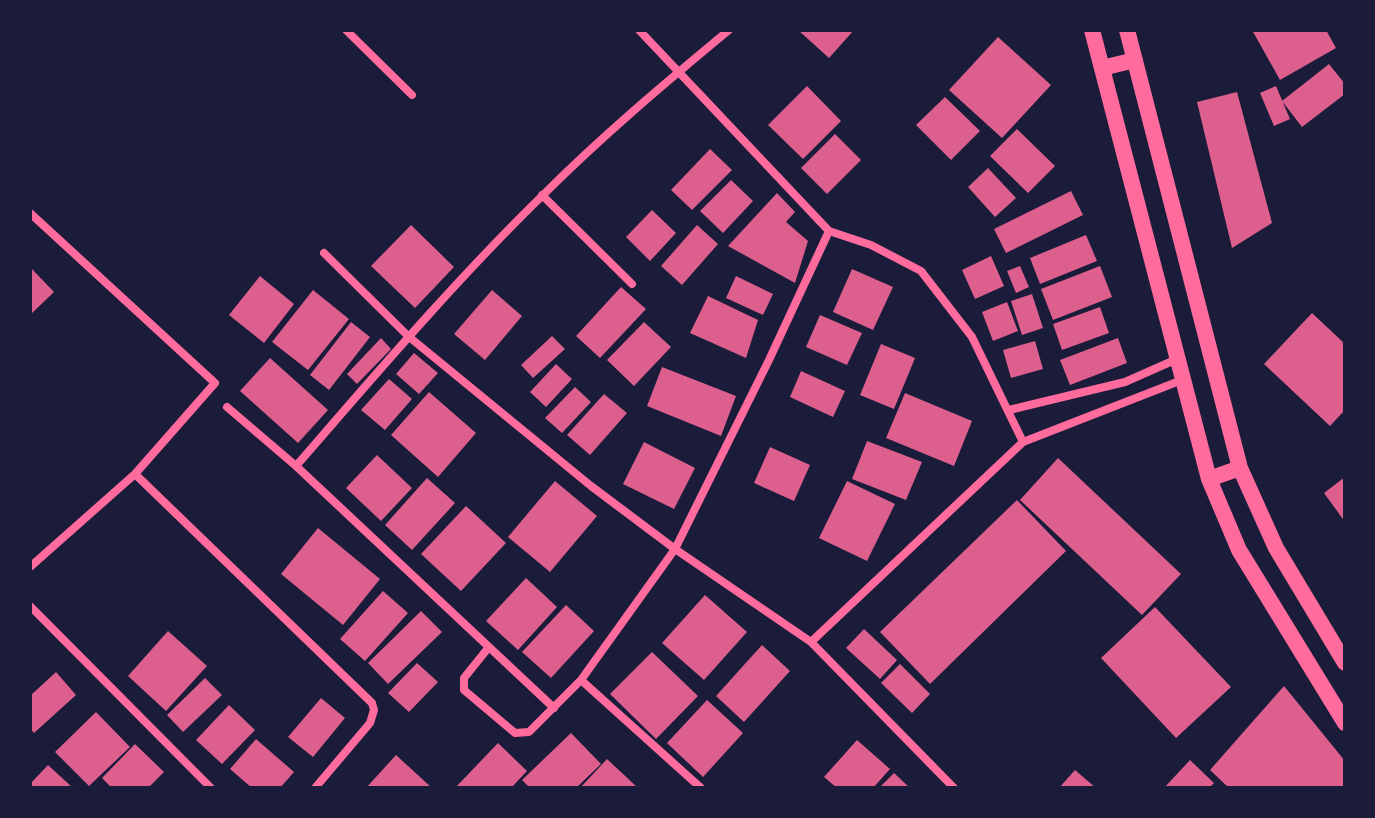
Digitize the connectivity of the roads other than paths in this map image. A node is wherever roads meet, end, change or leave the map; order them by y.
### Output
1 (346, 30) edge
2 (639, 30) edge
3 (729, 30) edge
4 (1092, 30) edge
5 (1127, 30) edge
6 (1135, 60) junction
7 (1102, 68) junction
8 (679, 71) junction
9 (412, 95) dead end
10 (542, 195) junction
11 (30, 213) edge
12 (829, 231) junction
13 (324, 253) dead end
14 (632, 284) dead end
15 (408, 336) junction
16 (1177, 359) junction
17 (1183, 380) junction
18 (227, 407) dead end
19 (1009, 410) junction
20 (1023, 442) junction
21 (296, 466) junction
22 (1240, 468) junction
23 (135, 474) junction
24 (1209, 479) junction
25 (675, 549) junction
26 (30, 567) edge
27 (30, 606) edge
28 (811, 642) junction
29 (489, 647) junction
30 (1345, 663) edge
31 (581, 680) junction
32 (554, 708) junction
33 (1345, 723) edge
34 (211, 788) edge
35 (315, 788) edge
36 (701, 788) edge
37 (954, 788) edge

1 - 9 street
2 - 8 street
3 - 8 street
4 - 7 main road
5 - 6 main road
6 - 7 main road
6 - 22 main road
7 - 16 main road
8 - 10 street
8 - 12 street
10 - 14 street
10 - 15 street
11 - 23 street
12 - 19 street
12 - 25 street
13 - 15 street
15 - 21 street
15 - 25 street
16 - 17 main road
16 - 19 street
17 - 20 street
17 - 24 main road
18 - 21 street
19 - 20 street
20 - 28 street
21 - 29 street
22 - 24 main road
22 - 30 main road
23 - 26 street
23 - 35 street
24 - 33 main road
25 - 28 street
25 - 31 street
27 - 34 street
28 - 37 street
29 - 32 street
29 - 32 street
31 - 32 street
31 - 36 street

